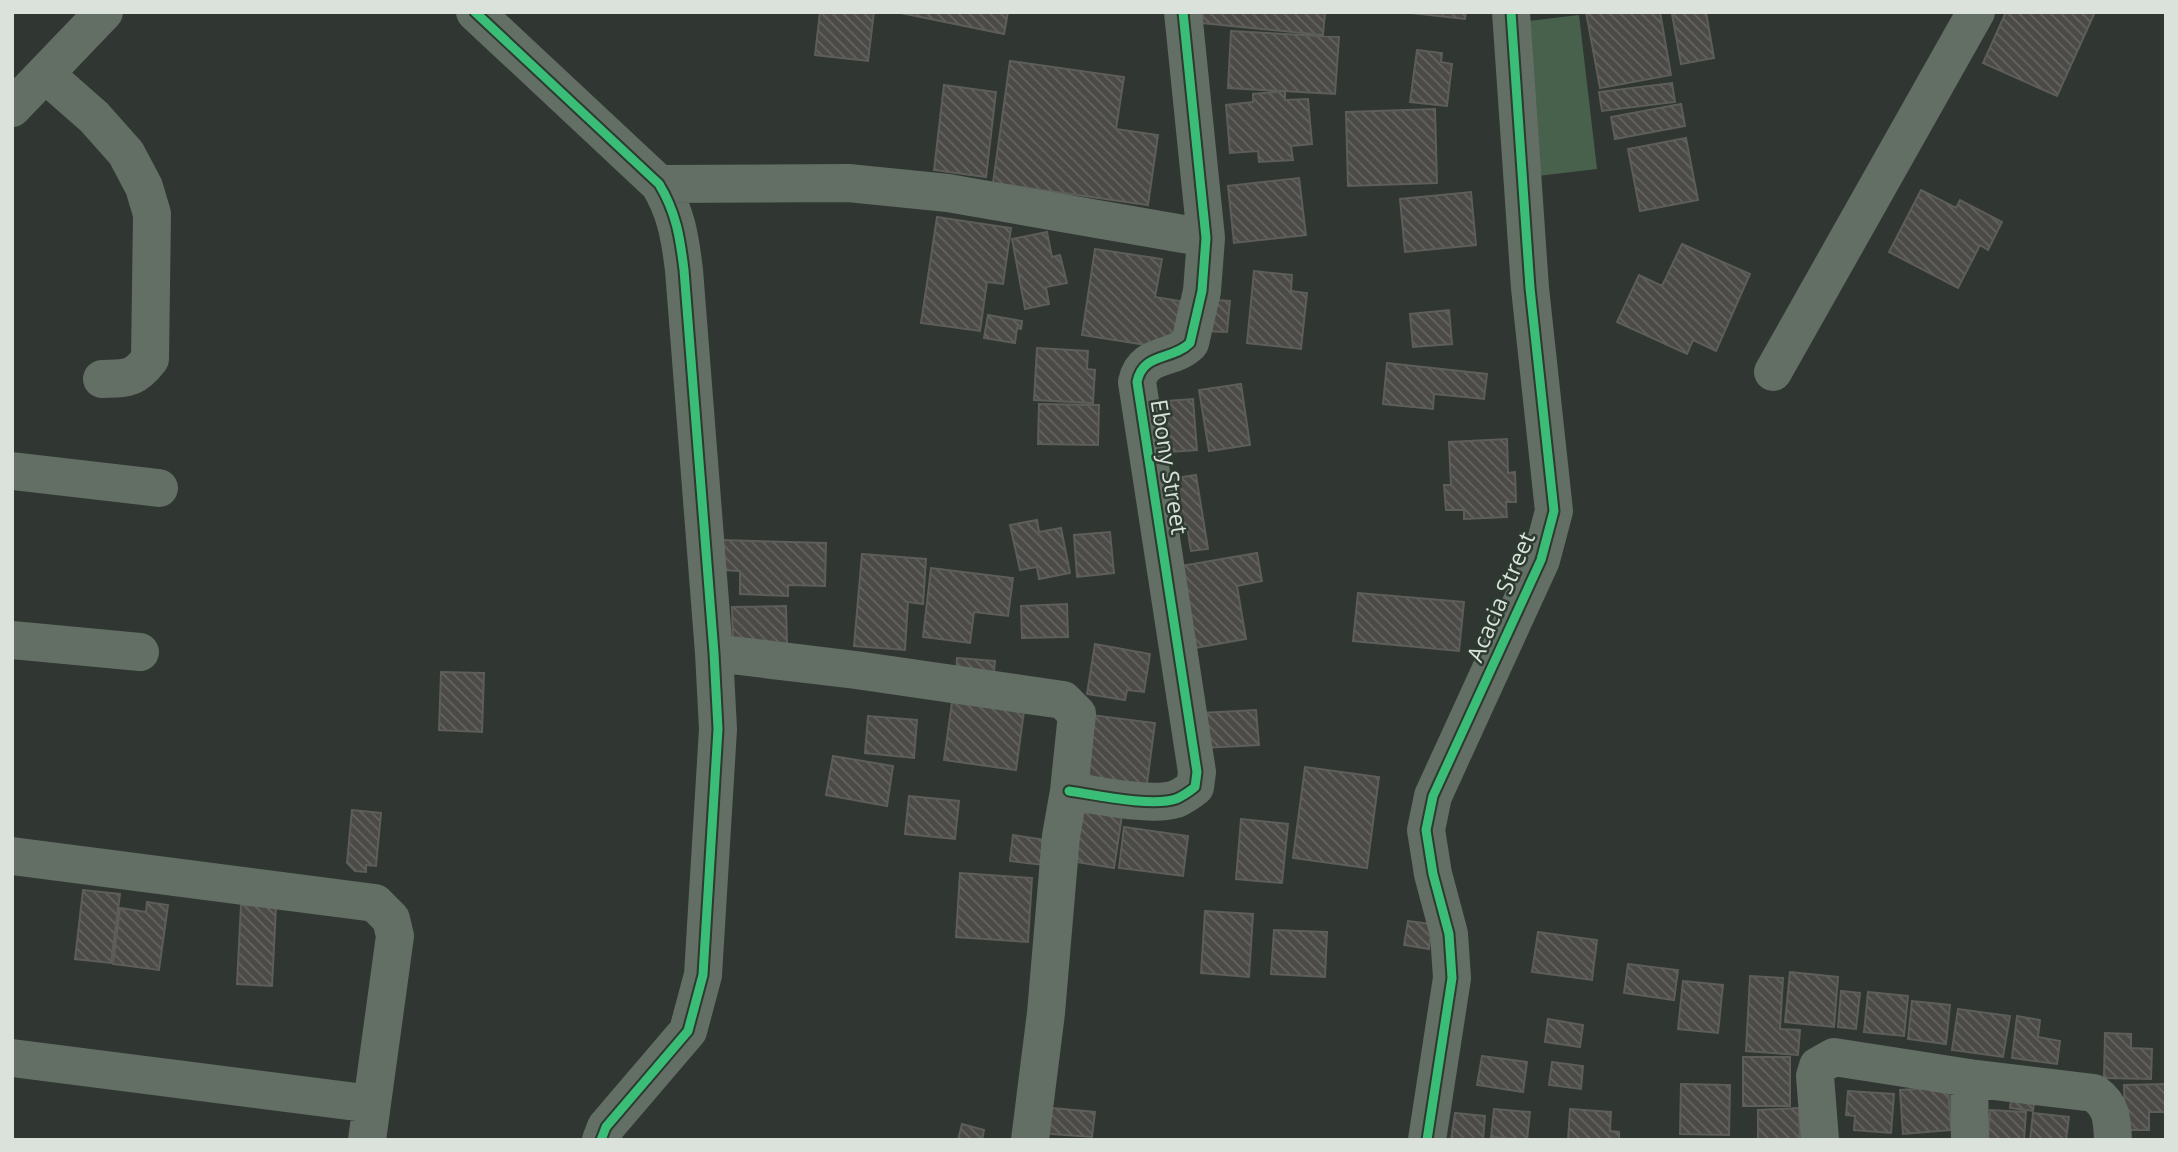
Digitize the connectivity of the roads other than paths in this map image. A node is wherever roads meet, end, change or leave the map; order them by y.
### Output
1 (104, 12) edge
2 (475, 12) edge
3 (1183, 12) edge
4 (1511, 12) edge
5 (1976, 12) edge
6 (45, 74) junction
7 (12, 108) edge
8 (659, 184) junction
9 (1206, 238) junction
10 (1773, 372) dead end
11 (102, 379) dead end
12 (12, 471) edge
13 (159, 488) dead end
14 (12, 640) edge
15 (141, 652) dead end
16 (714, 653) junction
17 (1069, 791) junction
18 (12, 856) edge
19 (12, 1058) edge
20 (1969, 1078) junction
21 (370, 1122) edge
22 (601, 1140) edge
23 (1030, 1140) edge
24 (1427, 1140) edge
25 (1820, 1140) edge
26 (1970, 1140) edge
27 (2113, 1140) edge

1 - 6 street
2 - 8 street
3 - 9 street, Ebony Street
4 - 24 street, Acacia Street
5 - 10 street
6 - 7 street
6 - 11 street
8 - 9 street
8 - 16 street
9 - 17 street, Ebony Street
12 - 13 street
14 - 15 street
16 - 17 street
16 - 22 street
17 - 23 street
18 - 21 street
19 - 21 street
20 - 25 street
20 - 26 street
20 - 27 street

